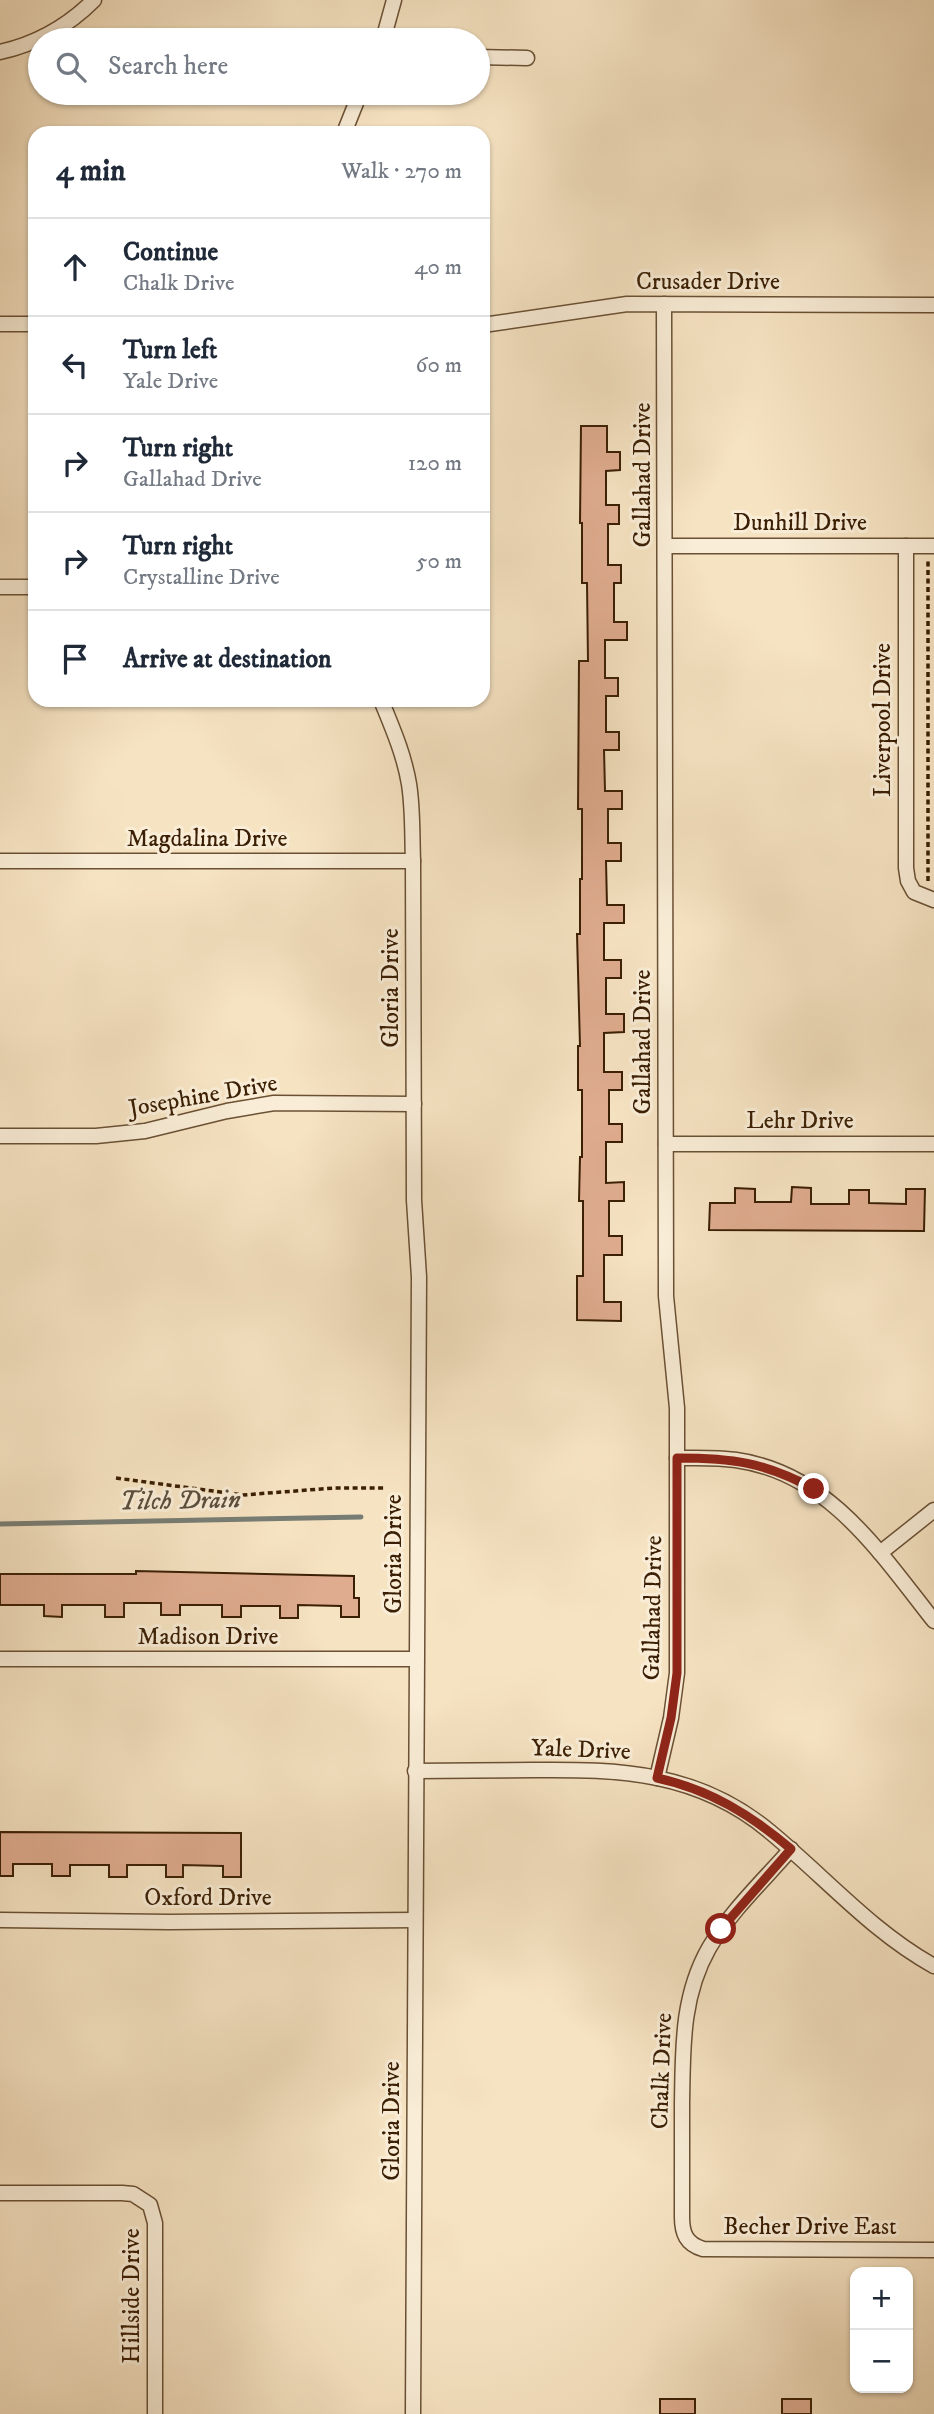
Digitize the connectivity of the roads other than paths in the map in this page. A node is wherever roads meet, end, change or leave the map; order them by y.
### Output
1 (94, 0) edge
2 (394, 0) edge
3 (58, 28) edge
4 (386, 28) edge
5 (28, 42) edge
6 (0, 52) edge
7 (490, 57) edge
8 (527, 58) dead end
9 (355, 105) edge
10 (347, 126) edge
11 (664, 304) junction
12 (934, 304) edge
13 (0, 324) edge
14 (28, 324) edge
15 (490, 324) edge
16 (666, 546) junction
17 (906, 546) junction
18 (931, 552) edge
19 (0, 587) edge
20 (28, 587) edge
21 (384, 707) edge
22 (0, 861) edge
23 (413, 861) junction
24 (925, 894) edge
25 (414, 1104) junction
26 (0, 1136) edge
27 (666, 1144) junction
28 (934, 1144) edge
29 (677, 1458) junction
30 (934, 1510) edge
31 (880, 1552) junction
32 (934, 1621) edge
33 (0, 1659) edge
34 (415, 1659) junction
35 (415, 1771) junction
36 (657, 1778) junction
37 (791, 1849) junction
38 (0, 1920) edge
39 (415, 1920) junction
40 (934, 1966) edge
41 (0, 2193) edge
42 (689, 2242) joint
43 (934, 2250) edge
44 (155, 2414) edge
45 (413, 2414) edge

1 - 3 street
2 - 4 street
5 - 6 street
7 - 8 street
9 - 10 street
11 - 12 street, Crusader Drive
11 - 15 street, Crusader Drive
11 - 16 street, Gallahad Drive
13 - 14 street
16 - 17 street, Dunhill Drive
16 - 27 street, Gallahad Drive
17 - 18 street, Dunhill Drive
17 - 24 street, Liverpool Drive
19 - 20 street
21 - 23 street, Gloria Drive
22 - 23 street, Magdalina Drive
23 - 25 street, Gloria Drive
25 - 26 street, Josephine Drive
25 - 34 street, Gloria Drive
27 - 28 street, Lehr Drive
27 - 29 street, Gallahad Drive
29 - 31 street
29 - 36 street, Gallahad Drive
30 - 31 street
31 - 32 street
33 - 34 street, Madison Drive
34 - 35 street, Gloria Drive
35 - 36 street, Yale Drive
35 - 39 street, Gloria Drive
36 - 37 street, Yale Drive
37 - 40 street, Yale Drive
37 - 42 street, Chalk Drive
38 - 39 street, Oxford Drive
39 - 45 street, Gloria Drive
41 - 44 street, Hillside Drive
42 - 43 street, Becher Drive East

